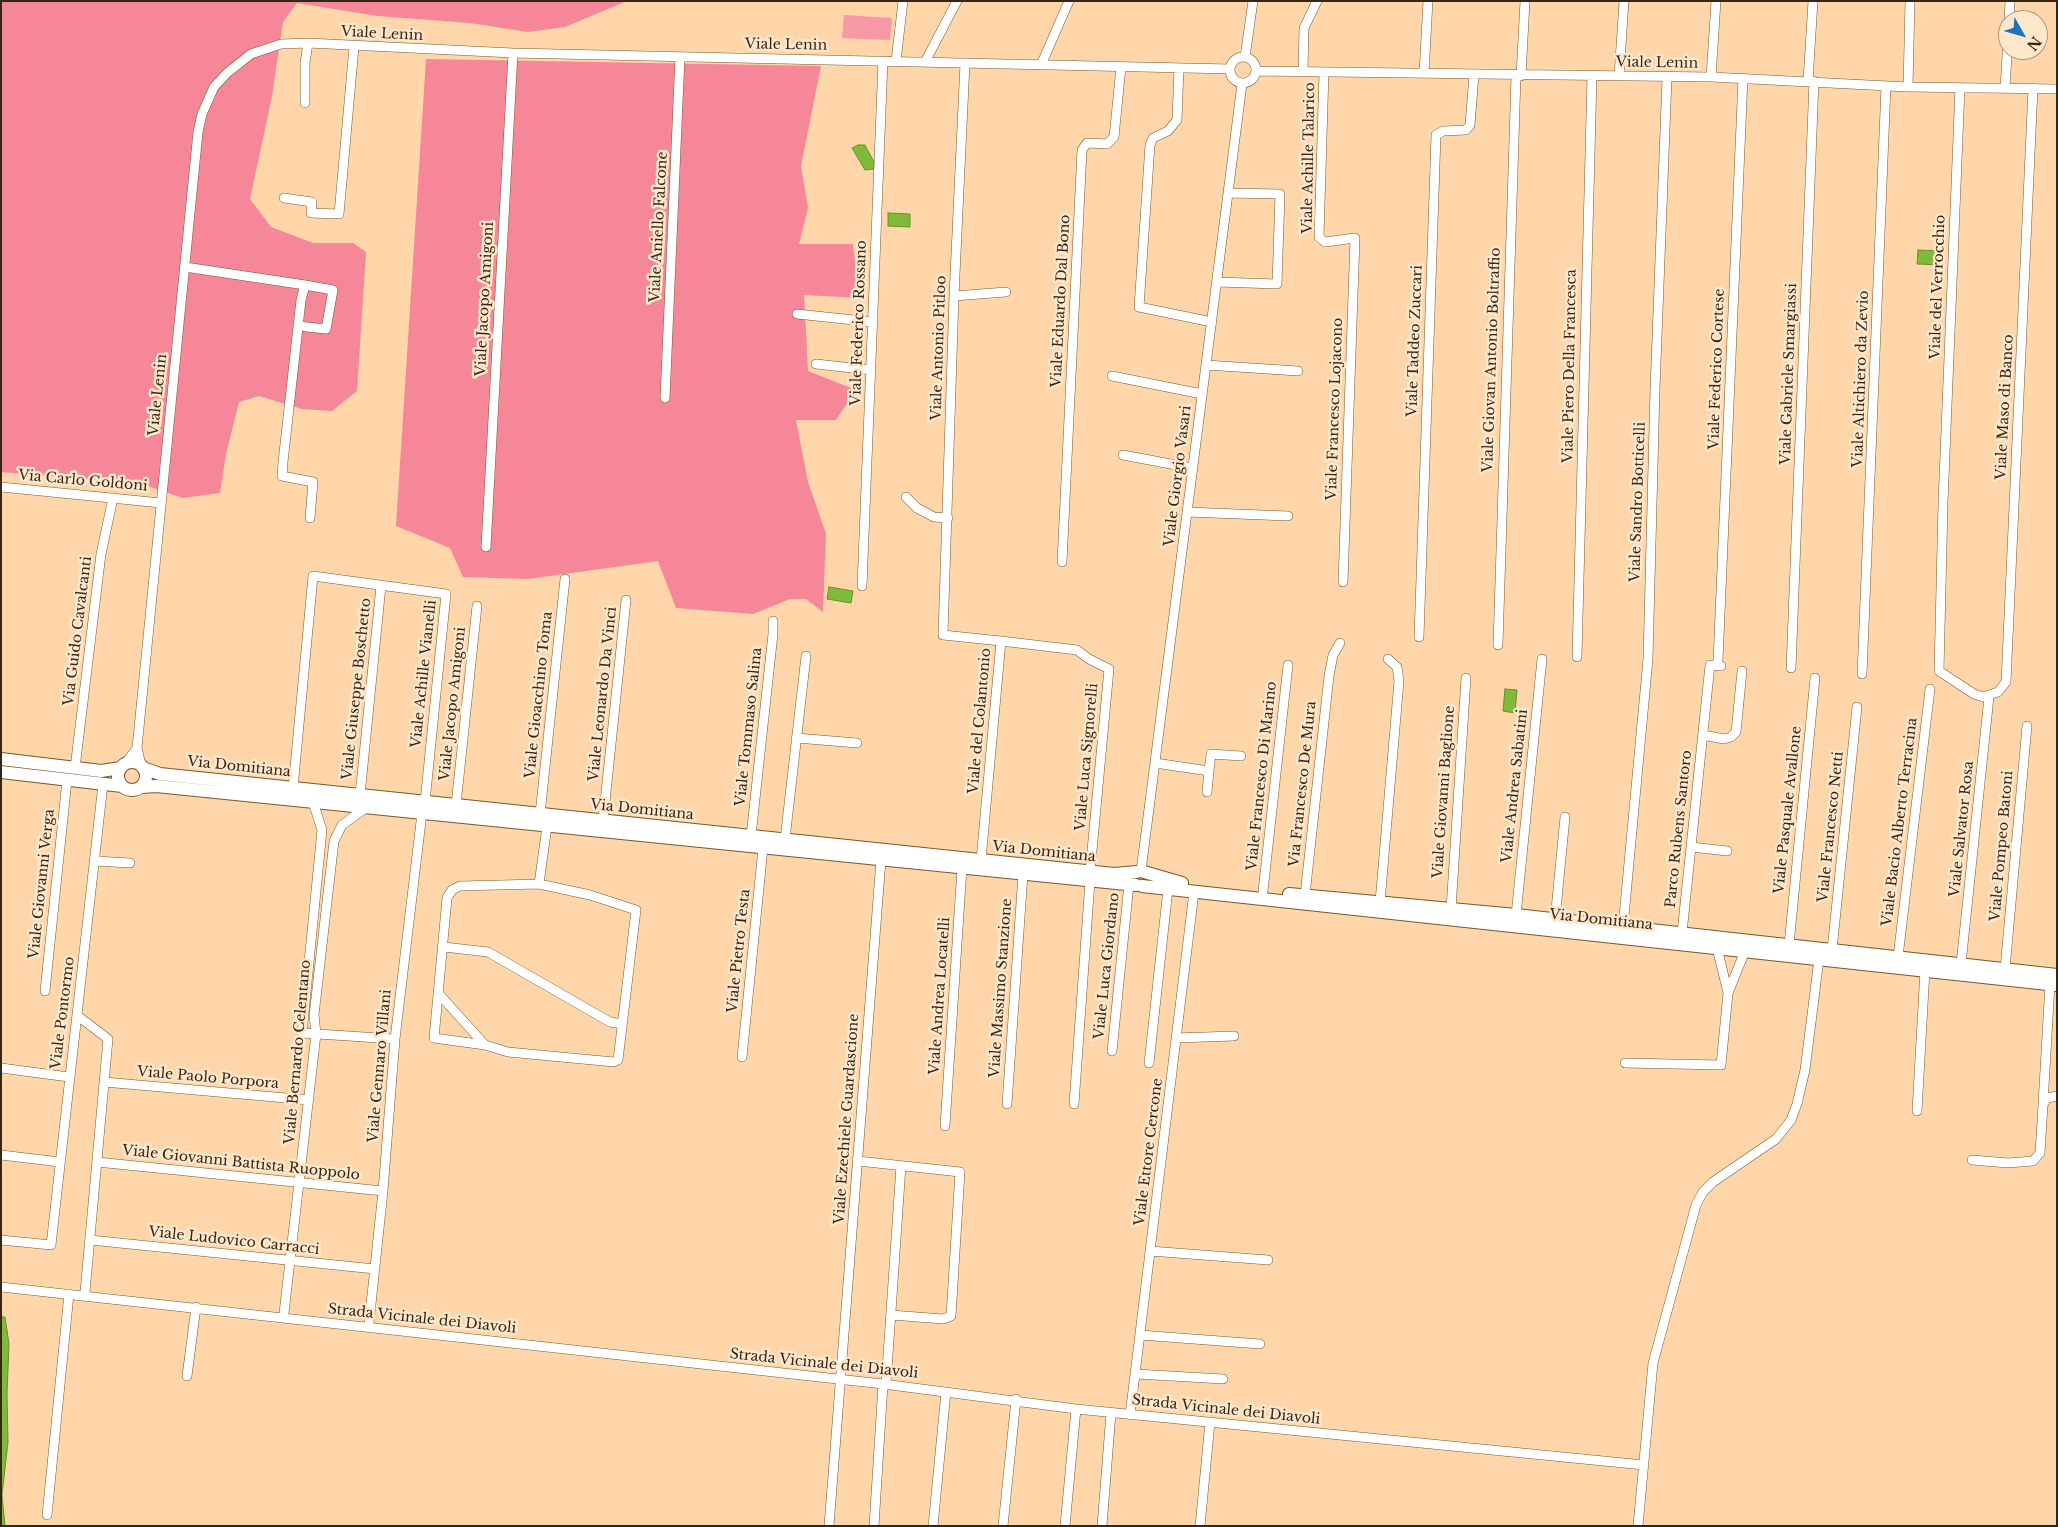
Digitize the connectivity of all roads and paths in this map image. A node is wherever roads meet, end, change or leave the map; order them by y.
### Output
1 (903, 1) edge
2 (957, 1) edge
3 (1069, 1) edge
4 (1253, 1) edge
5 (1317, 1) edge
6 (1428, 1) edge
7 (1526, 1) edge
8 (1624, 1) edge
9 (1716, 1) edge
10 (1813, 1) edge
11 (1910, 1) edge
12 (308, 43) junction
13 (354, 47) junction
14 (513, 53) junction
15 (680, 56) junction
16 (1245, 57) junction
17 (2007, 60) edge
18 (883, 61) junction
19 (896, 61) junction
20 (925, 62) junction
21 (965, 63) junction
22 (1041, 65) junction
23 (1121, 67) junction
24 (1179, 68) junction
25 (1230, 69) junction
26 (1256, 71) junction
27 (1303, 71) junction
28 (1324, 72) junction
29 (1424, 73) junction
30 (1474, 74) junction
31 (1518, 76) junction
32 (1592, 76) junction
33 (1619, 76) junction
34 (1711, 77) junction
35 (1667, 78) junction
36 (1743, 78) junction
37 (1811, 81) junction
38 (1242, 84) junction
39 (1886, 86) junction
40 (1908, 87) junction
41 (1960, 88) junction
42 (2005, 88) junction
43 (2033, 88) junction
44 (2057, 89) edge
45 (305, 103) dead end
46 (1229, 193) junction
47 (284, 198) dead end
48 (1355, 238) joint
49 (185, 267) junction
50 (1217, 282) junction
51 (305, 285) junction
52 (1006, 292) dead end
53 (954, 296) junction
54 (796, 314) dead end
55 (873, 322) junction
56 (1212, 322) junction
57 (298, 326) junction
58 (816, 364) dead end
59 (1206, 365) junction
60 (871, 370) junction
61 (1298, 370) dead end
62 (1112, 376) dead end
63 (1202, 394) junction
64 (665, 398) dead end
65 (1123, 455) dead end
66 (1192, 468) junction
67 (1, 488) edge
68 (906, 497) dead end
69 (113, 498) junction
70 (161, 503) junction
71 (1187, 512) junction
72 (1288, 516) dead end
73 (310, 518) dead end
74 (948, 518) junction
75 (486, 547) dead end
76 (1062, 562) dead end
77 (565, 579) dead end
78 (1343, 582) dead end
79 (381, 586) junction
80 (862, 586) dead end
81 (626, 600) dead end
82 (477, 606) dead end
83 (773, 621) dead end
84 (943, 635) joint
85 (1419, 637) dead end
86 (1001, 641) junction
87 (1340, 643) dead end
88 (1498, 645) dead end
89 (806, 656) dead end
90 (1577, 657) dead end
91 (1388, 659) dead end
92 (1542, 659) dead end
93 (1288, 665) dead end
94 (1791, 668) dead end
95 (1742, 671) dead end
96 (1862, 674) dead end
97 (1466, 678) dead end
98 (1815, 678) dead end
99 (1930, 689) dead end
100 (1989, 696) junction
101 (1857, 707) dead end
102 (2027, 726) dead end
103 (1703, 735) junction
104 (796, 738) junction
105 (857, 744) dead end
106 (137, 748) junction
107 (1241, 756) dead end
108 (1, 759) edge
109 (1154, 763) junction
110 (123, 766) junction
111 (142, 766) junction
112 (75, 768) junction
113 (1209, 771) junction
114 (1, 772) edge
115 (67, 780) junction
116 (103, 784) junction
117 (122, 786) junction
118 (142, 787) junction
119 (293, 788) junction
120 (1207, 792) dead end
121 (360, 795) junction
122 (313, 802) junction
123 (456, 805) junction
124 (424, 807) junction
125 (367, 808) junction
126 (540, 814) junction
127 (1565, 817) dead end
128 (603, 821) junction
129 (547, 826) junction
130 (751, 836) junction
131 (785, 839) junction
132 (1691, 847) junction
133 (763, 848) junction
134 (1727, 851) dead end
135 (881, 860) junction
136 (981, 860) junction
137 (95, 861) junction
138 (130, 863) dead end
139 (962, 868) junction
140 (1023, 874) junction
141 (1090, 876) junction
142 (1138, 879) junction
143 (539, 884) junction
144 (1168, 889) junction
145 (1263, 891) junction
146 (1194, 892) junction
147 (1305, 895) junction
148 (1380, 902) junction
149 (1451, 909) junction
150 (1516, 915) junction
151 (1554, 920) junction
152 (1623, 927) junction
153 (1682, 934) junction
154 (1789, 945) junction
155 (444, 946) junction
156 (1717, 948) junction
157 (1832, 950) junction
158 (1745, 951) junction
159 (1898, 957) junction
160 (1819, 959) junction
161 (1961, 964) junction
162 (2004, 969) junction
163 (1925, 970) junction
164 (2055, 981) edge
165 (45, 991) dead end
166 (1728, 993) junction
167 (439, 994) junction
168 (78, 1016) junction
169 (622, 1024) junction
170 (316, 1034) junction
171 (1234, 1036) dead end
172 (1176, 1038) junction
173 (395, 1039) junction
174 (485, 1045) junction
175 (1112, 1051) dead end
176 (742, 1057) dead end
177 (1149, 1063) dead end
178 (1624, 1063) dead end
179 (1, 1068) edge
180 (69, 1077) junction
181 (104, 1082) junction
182 (2057, 1096) edge
183 (309, 1100) junction
184 (1007, 1104) dead end
185 (1074, 1104) dead end
186 (2043, 1105) junction
187 (1917, 1112) dead end
188 (945, 1126) dead end
189 (1, 1155) edge
190 (1972, 1160) dead end
191 (858, 1161) junction
192 (60, 1162) junction
193 (97, 1162) junction
194 (901, 1166) junction
195 (299, 1182) junction
196 (383, 1191) junction
197 (1, 1240) edge
198 (90, 1240) junction
199 (1150, 1252) junction
200 (1268, 1260) dead end
201 (289, 1261) junction
202 (374, 1269) junction
203 (1, 1287) edge
204 (85, 1292) dead end
205 (69, 1294) junction
206 (196, 1308) junction
207 (284, 1313) dead end
208 (891, 1314) junction
209 (369, 1323) dead end
210 (1140, 1335) junction
211 (1260, 1344) dead end
212 (1136, 1374) junction
213 (187, 1376) dead end
214 (1223, 1379) dead end
215 (840, 1380) junction
216 (885, 1384) junction
217 (946, 1392) junction
218 (1016, 1399) junction
219 (1076, 1409) junction
220 (1111, 1412) junction
221 (1130, 1414) junction
222 (1210, 1422) junction
223 (1644, 1465) junction
224 (48, 1515) dead end
225 (828, 1526) edge
226 (874, 1526) edge
227 (933, 1526) edge
228 (1003, 1526) edge
229 (1065, 1526) edge
230 (1102, 1526) edge
231 (1200, 1526) edge
232 (1638, 1526) edge

1 - 19 street
2 - 20 street
3 - 22 street
4 - 16 street
5 - 27 street
6 - 29 street
7 - 31 street, Viale Giovan Antonio Boltraffio
8 - 33 street
9 - 34 street
10 - 37 street, Viale Gabriele Smargiassi
11 - 40 street
12 - 13 street, Viale Lenin
12 - 45 street
12 - 49 street, Viale Lenin
13 - 14 street, Viale Lenin
13 - 47 street
14 - 15 street, Viale Lenin
14 - 75 street, Viale Jacopo Amigoni
15 - 18 street, Viale Lenin
15 - 64 street, Viale Aniello Falcone
16 - 25 street
16 - 26 street
17 - 42 street
18 - 19 street, Viale Lenin
18 - 55 street, Viale Federico Rossano
19 - 20 street, Viale Lenin
20 - 21 street, Viale Lenin
21 - 22 street, Viale Lenin
21 - 53 street, Viale Antonio Pitloo
22 - 23 street, Viale Lenin
23 - 24 street, Viale Lenin
23 - 76 street, Viale Eduardo Dal Bono
24 - 25 street, Viale Lenin
24 - 56 street
25 - 38 street
26 - 27 street, Viale Lenin
26 - 38 street
27 - 28 street, Viale Lenin
28 - 29 street, Viale Lenin
28 - 48 street, Viale Achille Talarico
29 - 30 street, Viale Lenin
30 - 31 street, Viale Lenin
30 - 85 street, Viale Taddeo Zuccari
31 - 32 street, Viale Lenin
31 - 88 street, Viale Giovan Antonio Boltraffio
32 - 33 street, Viale Lenin
32 - 90 street, Viale Piero Della Francesca
33 - 35 street, Viale Lenin
34 - 35 street, Viale Lenin
34 - 36 street, Viale Lenin
35 - 152 street, Viale Sandro Botticelli
36 - 37 street, Viale Lenin
36 - 103 street, Viale Federico Cortese
37 - 39 street, Viale Lenin
37 - 94 street, Viale Gabriele Smargiassi
38 - 46 street, Viale Giorgio Vasari
39 - 40 street, Viale Lenin
39 - 96 street, Viale Altichiero da Zevio
40 - 41 street, Viale Lenin
41 - 42 street, Viale Lenin
41 - 100 street, Viale del Verrocchio
42 - 43 street, Viale Lenin
43 - 44 street, Viale Lenin
43 - 100 street, Viale Maso di Banco
46 - 50 street, Viale Giorgio Vasari
46 - 50 street
48 - 78 street, Viale Francesco Lojacono
49 - 51 street
49 - 70 street, Viale Lenin
50 - 56 street, Viale Giorgio Vasari
51 - 57 street
51 - 57 street
52 - 53 street
53 - 74 street, Viale Antonio Pitloo
54 - 55 street
55 - 60 street, Viale Federico Rossano
56 - 59 street, Viale Giorgio Vasari
57 - 73 street
58 - 60 street
59 - 61 street
59 - 63 street, Viale Giorgio Vasari
60 - 80 street, Viale Federico Rossano
62 - 63 street
63 - 66 street, Viale Giorgio Vasari
65 - 66 street
66 - 71 street, Viale Giorgio Vasari
67 - 69 street, Via Carlo Goldoni
68 - 74 street
69 - 70 street, Via Carlo Goldoni
69 - 112 street, Via Guido Cavalcanti
70 - 106 street, Viale Lenin
71 - 72 street
71 - 109 street, Viale Giorgio Vasari
74 - 84 street, Viale Antonio Pitloo
77 - 126 street, Viale Gioacchino Toma
79 - 119 street, Viale Achille Vianelli
79 - 121 street, Viale Giuseppe Boschetto
79 - 124 street, Viale Achille Vianelli
81 - 128 street, Viale Leonardo Da Vinci
82 - 123 street, Viale Jacopo Amigoni
83 - 130 street, Viale Tommaso Salina
84 - 86 street, Viale del Colantonio
86 - 136 street, Viale del Colantonio
86 - 141 street, Viale Luca Signorelli
87 - 147 street, Via Francesco De Mura
89 - 104 street
91 - 148 street
92 - 150 street, Viale Andrea Sabatini
93 - 145 street, Viale Francesco Di Marino
95 - 103 street, Parco Rubens Santoro
97 - 149 street, Viale Giovanni Baglione
98 - 154 street, Viale Pasquale Avallone
99 - 159 street, Viale Bacio Alberto Terracina
100 - 161 street, Viale Salvator Rosa
101 - 157 street, Viale Francesco Netti
102 - 162 street, Viale Pompeo Batoni
103 - 132 street, Parco Rubens Santoro
104 - 105 street
104 - 131 street
106 - 110 street
106 - 111 street, Viale Lenin
107 - 113 street
108 - 112 main road
109 - 113 street
109 - 142 street, Viale Giorgio Vasari
110 - 111 main road
110 - 112 main road
110 - 117 main road
111 - 118 main road
111 - 119 main road, Via Domitiana
113 - 120 street
114 - 115 main road
115 - 116 main road
115 - 165 street, Viale Giovanni Verga
116 - 117 main road
116 - 137 street, Viale Pontormo
117 - 118 main road
118 - 122 main road, Via Domitiana
119 - 121 main road, Via Domitiana
121 - 124 main road, Via Domitiana
122 - 125 main road, Via Domitiana
122 - 170 street, Viale Bernardo Celentano
123 - 124 main road, Via Domitiana
123 - 126 main road, Via Domitiana
124 - 125 main road, Via Domitiana
124 - 129 main road, Via Domitiana
124 - 173 street, Viale Gennaro Villani
125 - 170 street, Viale Bernardo Celentano
126 - 128 main road, Via Domitiana
127 - 151 street
128 - 130 main road, Via Domitiana
129 - 133 main road, Via Domitiana
129 - 143 street
130 - 131 main road, Via Domitiana
131 - 136 main road, Via Domitiana
132 - 134 street
132 - 153 street, Parco Rubens Santoro
133 - 135 main road, Via Domitiana
133 - 176 street, Viale Pietro Testa
135 - 139 main road, Via Domitiana
135 - 191 street, Viale Ezechiele Guardascione
136 - 141 main road, Via Domitiana
137 - 138 street
137 - 168 street, Viale Pontormo
139 - 140 main road, Via Domitiana
139 - 188 street, Viale Andrea Locatelli
140 - 141 main road, Via Domitiana
140 - 184 street, Viale Massimo Stanzione
141 - 142 main road, Via Domitiana
141 - 185 street
142 - 144 main road, Via Domitiana
142 - 145 main road, Via Domitiana
142 - 175 street, Viale Luca Giordano
143 - 155 street
143 - 169 street
144 - 146 main road, Via Domitiana
144 - 177 street
145 - 147 main road, Via Domitiana
146 - 156 main road, Via Domitiana
146 - 172 street, Viale Ettore Cercone
147 - 148 main road, Via Domitiana
148 - 149 main road, Via Domitiana
149 - 150 main road, Via Domitiana
150 - 151 main road, Via Domitiana
151 - 152 main road, Via Domitiana
152 - 153 main road, Via Domitiana
153 - 154 main road, Via Domitiana
154 - 157 main road, Via Domitiana
155 - 167 street
155 - 169 street
156 - 158 main road, Via Domitiana
156 - 166 street
157 - 159 main road, Via Domitiana
158 - 160 main road, Via Domitiana
158 - 166 street
159 - 161 main road, Via Domitiana
160 - 163 main road, Via Domitiana
160 - 223 street
161 - 162 main road, Via Domitiana
162 - 164 main road, Via Domitiana
163 - 164 main road, Via Domitiana
163 - 187 street
164 - 186 street
166 - 178 street
167 - 174 street
167 - 174 street
168 - 180 street, Viale Pontormo
168 - 181 street
169 - 174 street
170 - 173 street
170 - 183 street, Viale Bernardo Celentano
171 - 172 street
172 - 199 street, Viale Ettore Cercone
173 - 196 street, Viale Gennaro Villani
179 - 180 street
180 - 192 street, Viale Pontormo
181 - 183 street, Viale Paolo Porpora
181 - 193 street
182 - 186 street
183 - 195 street, Viale Bernardo Celentano
186 - 190 street
189 - 192 street
191 - 194 street
191 - 215 street, Viale Ezechiele Guardascione
192 - 197 street, Viale Pontormo
193 - 195 street, Viale Giovanni Battista Ruoppolo
193 - 198 street
194 - 208 street
194 - 208 street
195 - 196 street, Viale Giovanni Battista Ruoppolo
195 - 201 street, Viale Bernardo Celentano
196 - 202 street, Viale Gennaro Villani
198 - 201 street, Viale Ludovico Carracci
198 - 204 street
199 - 200 street
199 - 210 street, Viale Ettore Cercone
201 - 202 street, Viale Ludovico Carracci
201 - 207 street, Viale Bernardo Celentano
202 - 209 street, Viale Gennaro Villani
203 - 205 street, Strada Vicinale dei Diavoli
205 - 206 street, Strada Vicinale dei Diavoli
205 - 224 street
206 - 213 street
206 - 215 street, Strada Vicinale dei Diavoli
208 - 216 street
210 - 211 street
210 - 212 street, Viale Ettore Cercone
212 - 214 street
212 - 221 street, Viale Ettore Cercone
215 - 216 street, Strada Vicinale dei Diavoli
215 - 225 street, Viale Ezechiele Guardascione
216 - 217 street, Strada Vicinale dei Diavoli
216 - 226 street
217 - 218 street, Strada Vicinale dei Diavoli
217 - 227 street
218 - 219 street, Strada Vicinale dei Diavoli
218 - 228 street
219 - 220 street, Strada Vicinale dei Diavoli
219 - 229 street
220 - 221 street, Strada Vicinale dei Diavoli
220 - 230 street
221 - 222 street, Strada Vicinale dei Diavoli
222 - 223 street, Strada Vicinale dei Diavoli
222 - 231 street
223 - 232 street

